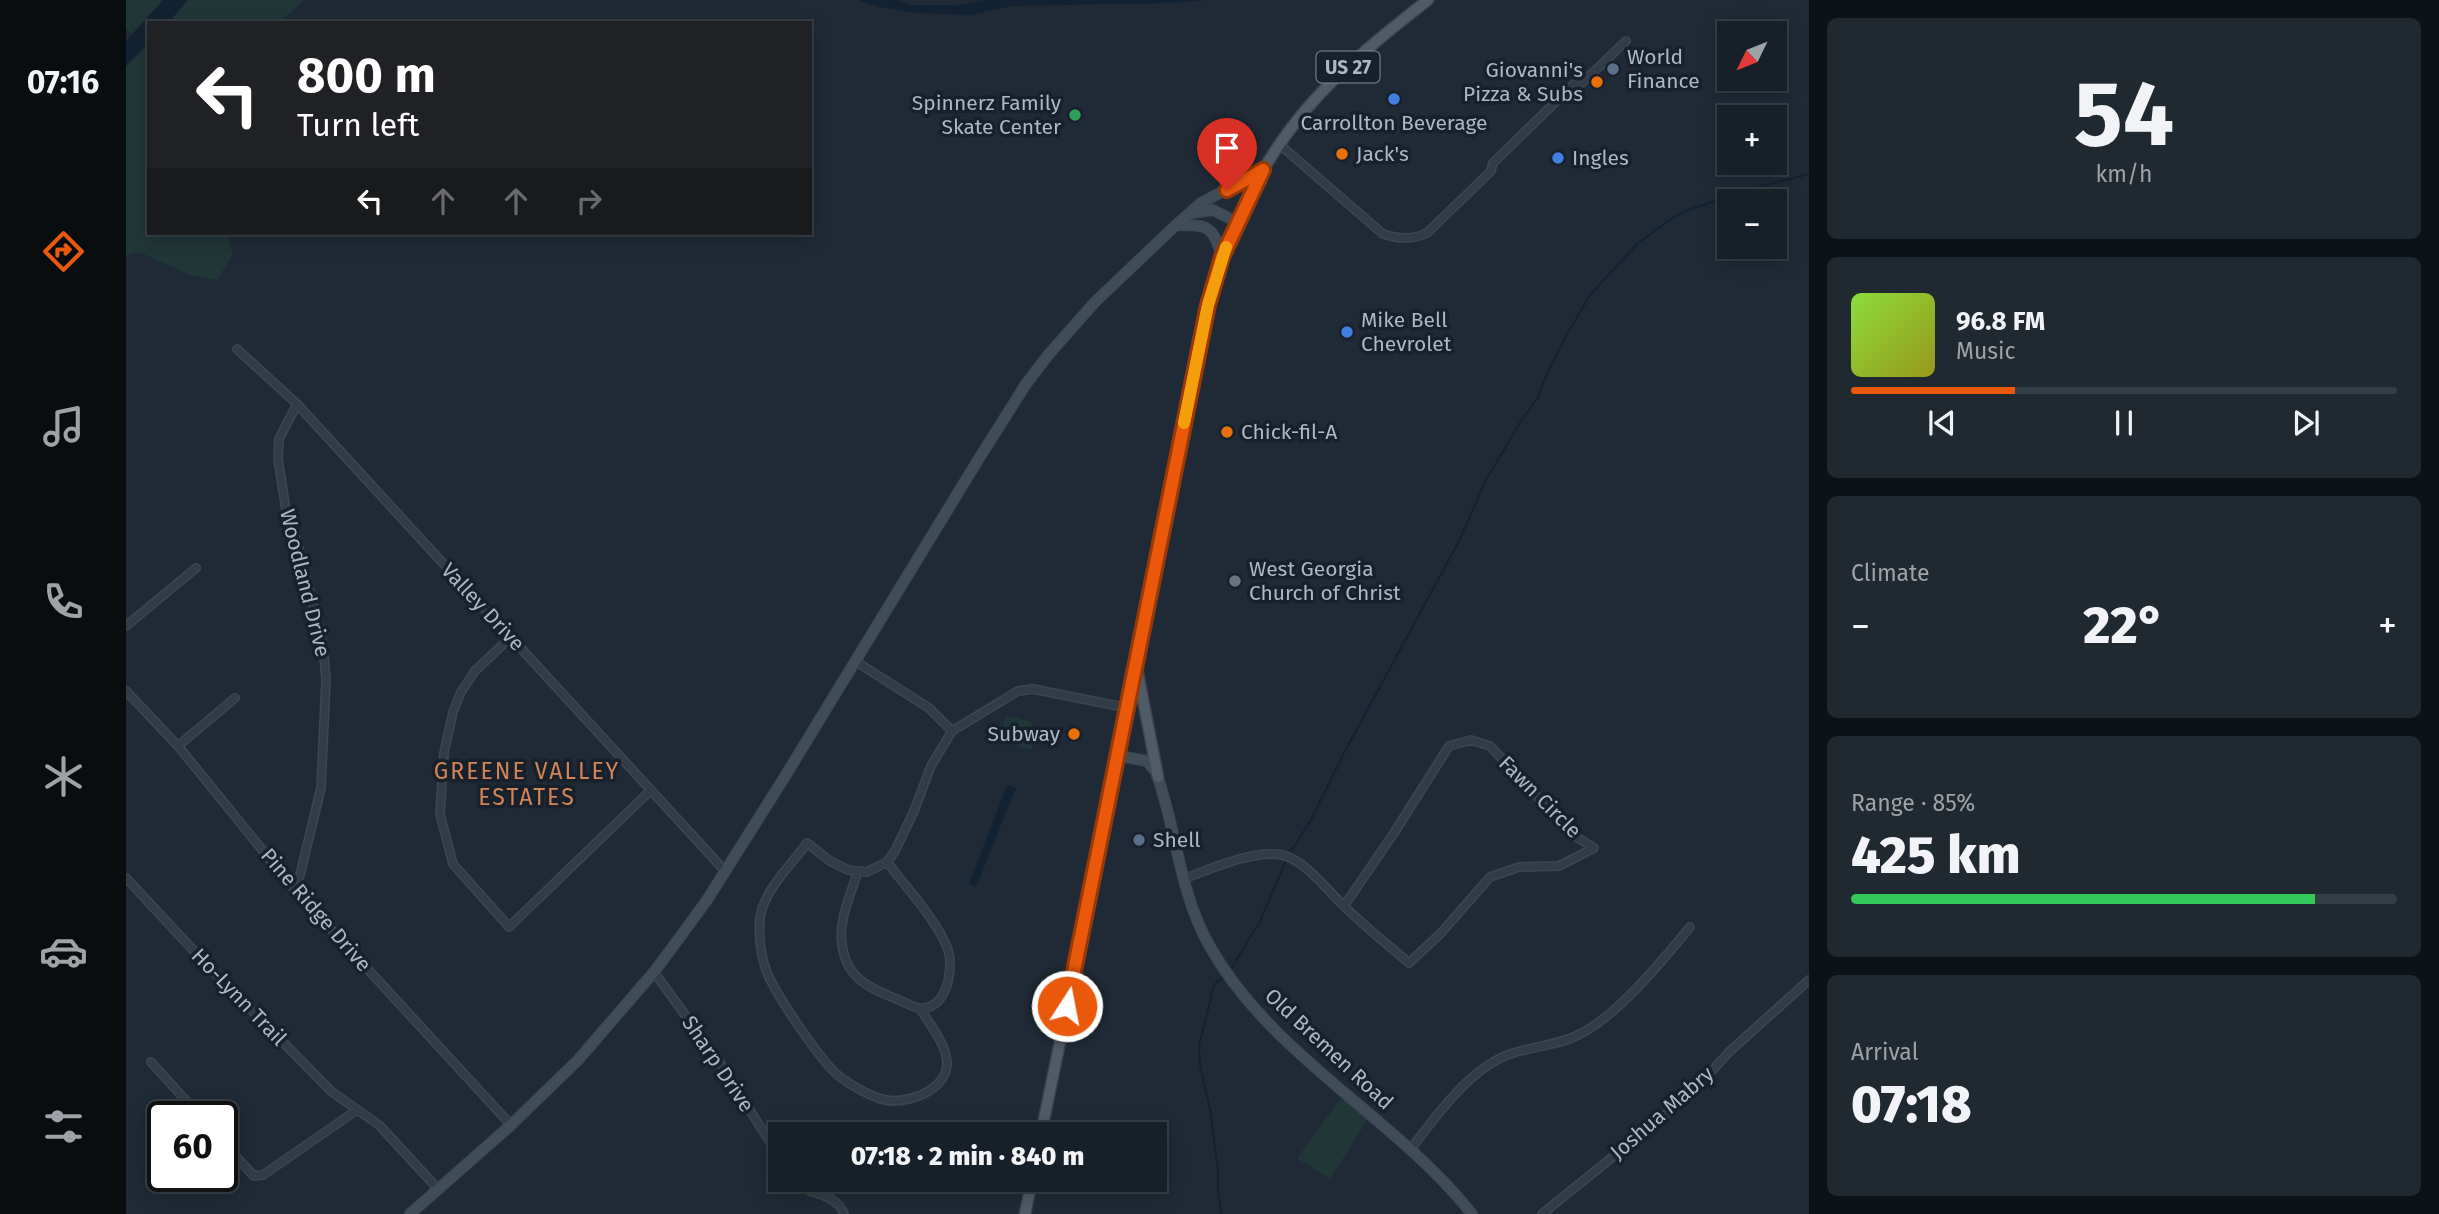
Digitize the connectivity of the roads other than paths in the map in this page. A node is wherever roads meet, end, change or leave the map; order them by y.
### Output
1 (1428, 0) edge
2 (1626, 41) dead end
3 (1279, 144) junction
4 (1263, 170) junction
5 (1204, 206) junction
6 (1237, 222) junction
7 (1176, 225) junction
8 (1222, 257) junction
9 (237, 349) dead end
10 (297, 404) junction
11 (196, 568) dead end
12 (126, 626) edge
13 (511, 637) junction
14 (855, 661) junction
15 (1136, 667) junction
16 (126, 691) edge
17 (235, 698) dead end
18 (1128, 708) junction
19 (952, 731) junction
20 (178, 746) junction
21 (1119, 756) junction
22 (1158, 777) junction
23 (651, 790) junction
24 (887, 862) junction
25 (725, 871) junction
26 (858, 871) junction
27 (126, 877) edge
28 (1183, 879) junction
29 (294, 889) junction
30 (1344, 906) junction
31 (1690, 927) dead end
32 (654, 972) junction
33 (1809, 981) edge
34 (919, 1008) junction
35 (151, 1062) dead end
36 (186, 1101) edge
37 (357, 1110) junction
38 (1043, 1122) edge
39 (510, 1125) junction
40 (768, 1139) edge
41 (1410, 1150) junction
42 (238, 1159) edge
43 (439, 1190) junction
44 (815, 1192) edge
45 (1030, 1192) edge
46 (410, 1214) edge
47 (844, 1214) edge
48 (1025, 1214) edge
49 (1472, 1214) edge
50 (1542, 1214) edge

1 - 3 main road, US 27
2 - 3 street
3 - 4 main road, US 27
4 - 5 main road
4 - 6 main road, US 27
5 - 6 main road
5 - 7 main road
6 - 8 main road, US 27
7 - 8 main road
7 - 14 main road
8 - 15 main road, US 27
9 - 10 street, Valley Drive
10 - 13 street, Valley Drive
10 - 29 street, Woodland Drive
11 - 12 street
13 - 23 street, Valley Drive
13 - 23 street
14 - 19 street
14 - 25 main road
15 - 18 main road, US 27
15 - 22 main road
16 - 20 street, Pine Ridge Drive
17 - 20 street
18 - 19 street
18 - 21 main road, US 27
19 - 24 street
20 - 29 street, Pine Ridge Drive
21 - 22 main road
21 - 38 main road, US 27
22 - 28 main road, Old Bremen Road
23 - 25 street, Valley Drive
24 - 26 street
24 - 34 street
25 - 32 main road
26 - 34 street
26 - 34 street
27 - 37 street, Ho-Lynn Trail
28 - 30 street, Fawn Circle
28 - 41 main road, Old Bremen Road
29 - 39 street, Pine Ridge Drive
30 - 30 street, Fawn Circle
31 - 41 street
32 - 39 main road
32 - 40 street, Sharp Drive
33 - 50 street, Joshua Mabry
35 - 36 street
37 - 42 street
37 - 43 street, Ho-Lynn Trail
39 - 43 main road
41 - 49 main road, Old Bremen Road
43 - 46 main road
44 - 47 street
45 - 48 main road

